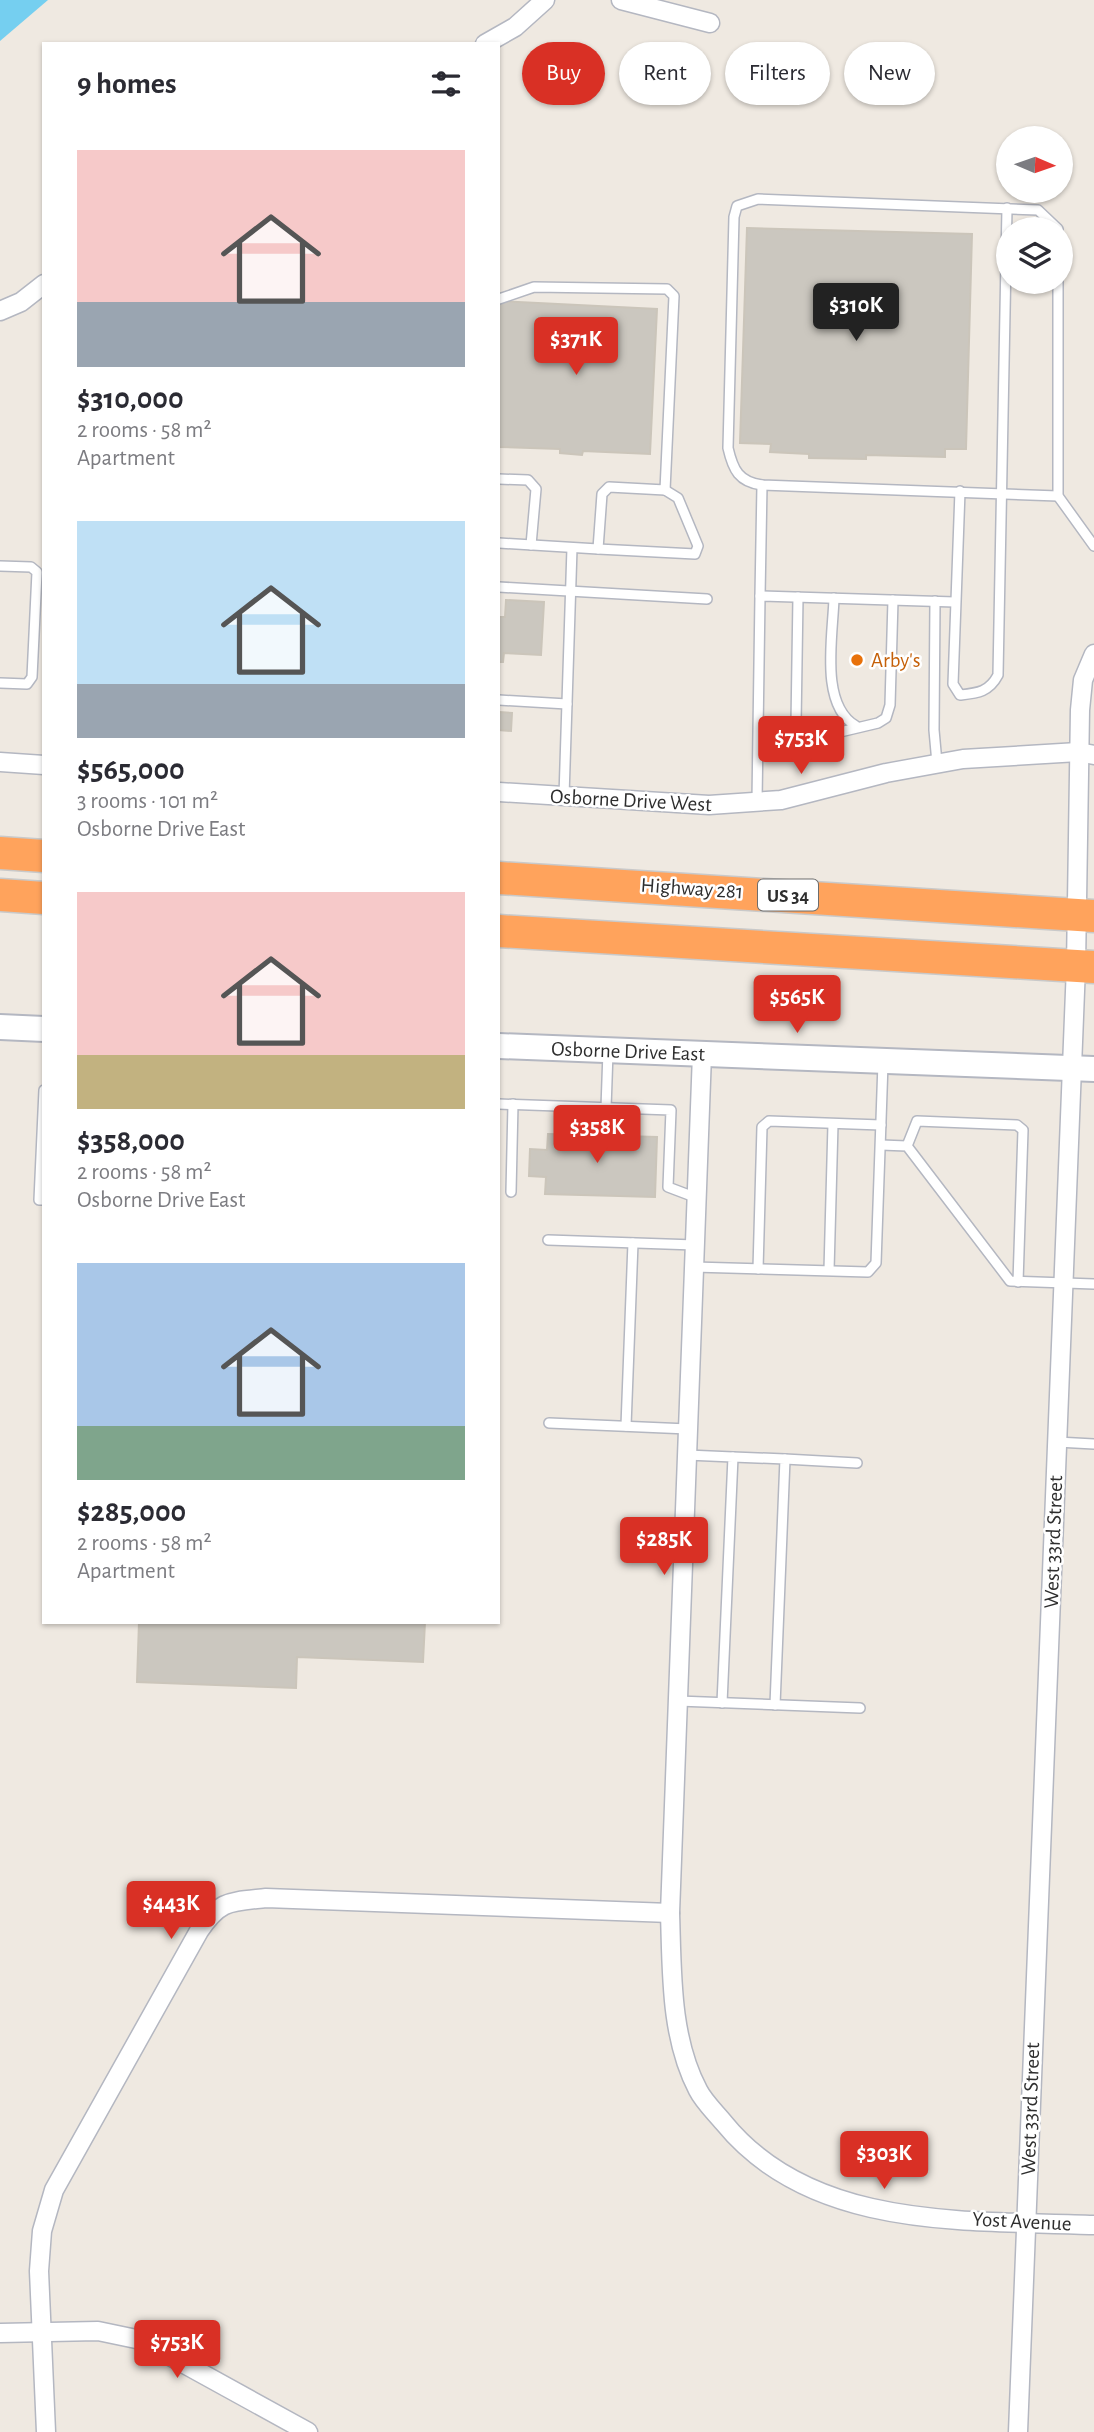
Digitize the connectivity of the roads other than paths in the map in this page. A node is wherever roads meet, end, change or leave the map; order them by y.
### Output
1 (545, 0) edge
2 (621, 0) edge
3 (710, 23) dead end
4 (488, 42) edge
5 (1007, 208) junction
6 (1045, 217) edge
7 (42, 286) edge
8 (1058, 294) edge
9 (500, 299) edge
10 (0, 311) edge
11 (500, 479) edge
12 (762, 485) junction
13 (665, 490) junction
14 (960, 491) junction
15 (1002, 494) junction
16 (1058, 496) junction
17 (500, 543) edge
18 (531, 545) junction
19 (1094, 546) edge
20 (572, 548) junction
21 (598, 549) junction
22 (0, 566) edge
23 (500, 587) edge
24 (570, 592) junction
25 (760, 596) junction
26 (799, 597) junction
27 (834, 598) junction
28 (707, 599) dead end
29 (893, 600) junction
30 (935, 601) junction
31 (955, 602) junction
32 (1094, 654) edge
33 (0, 683) edge
34 (500, 700) edge
35 (567, 704) junction
36 (856, 726) junction
37 (1086, 754) edge
38 (0, 762) edge
39 (937, 763) junction
40 (42, 765) edge
41 (500, 792) edge
42 (564, 796) junction
43 (757, 802) junction
44 (0, 853) edge
45 (42, 856) edge
46 (500, 878) edge
47 (0, 895) edge
48 (42, 898) edge
49 (1085, 915) edge
50 (500, 931) edge
51 (1085, 967) edge
52 (0, 1027) edge
53 (42, 1028) edge
54 (500, 1046) edge
55 (608, 1051) junction
56 (702, 1054) junction
57 (883, 1061) junction
58 (1083, 1069) edge
59 (500, 1104) edge
60 (513, 1104) junction
61 (607, 1108) junction
62 (833, 1124) junction
63 (881, 1125) junction
64 (42, 1134) edge
65 (881, 1145) junction
66 (907, 1146) junction
67 (511, 1192) dead end
68 (697, 1198) junction
69 (42, 1200) edge
70 (548, 1240) dead end
71 (633, 1243) junction
72 (695, 1245) junction
73 (694, 1267) junction
74 (758, 1269) junction
75 (829, 1270) junction
76 (1018, 1282) junction
77 (1063, 1283) junction
78 (1094, 1284) edge
79 (550, 1423) dead end
80 (626, 1426) junction
81 (688, 1429) junction
82 (1057, 1442) junction
83 (1094, 1444) edge
84 (687, 1455) junction
85 (733, 1457) junction
86 (785, 1459) junction
87 (856, 1463) dead end
88 (678, 1702) junction
89 (722, 1703) junction
90 (775, 1705) junction
91 (860, 1708) dead end
92 (670, 1913) junction
93 (1026, 2221) junction
94 (1094, 2225) edge
95 (42, 2332) junction
96 (0, 2333) edge
97 (46, 2432) edge
98 (308, 2432) edge
99 (1017, 2432) edge

1 - 4 street
2 - 3 street
5 - 6 lane
5 - 12 lane
5 - 15 lane
7 - 10 street
8 - 16 lane
9 - 13 lane
11 - 18 lane
12 - 14 lane
12 - 25 lane
13 - 21 lane
13 - 21 lane
14 - 15 lane
14 - 31 lane
15 - 16 lane
15 - 31 lane
16 - 19 lane
17 - 18 lane
18 - 20 lane
20 - 21 lane
20 - 24 lane
22 - 33 lane
23 - 24 lane
24 - 28 lane
24 - 35 lane
25 - 26 lane
25 - 43 lane
26 - 27 lane
26 - 36 lane
27 - 29 lane
27 - 36 lane
29 - 30 lane
29 - 36 lane
30 - 31 lane
30 - 39 lane
32 - 37 street, West 33rd Street
34 - 35 lane
35 - 42 lane
37 - 39 street, Osborne Drive West
37 - 49 street, West 33rd Street
38 - 40 street
39 - 43 street, Osborne Drive West
41 - 42 street, Osborne Drive West
42 - 43 street, Osborne Drive West
44 - 45 highway
46 - 49 highway, Highway 281 / US 34
47 - 48 highway
49 - 51 street, West 33rd Street
50 - 51 highway
51 - 58 street, West 33rd Street
52 - 53 street
54 - 55 street, Osborne Drive East
55 - 56 street, Osborne Drive East
55 - 61 lane
56 - 57 street, Osborne Drive East
56 - 68 street
57 - 58 street, Osborne Drive East
57 - 63 lane
58 - 77 street, West 33rd Street
59 - 60 lane
60 - 61 lane
60 - 67 lane
61 - 68 lane
62 - 63 lane
62 - 74 lane
62 - 75 lane
63 - 65 lane
64 - 69 lane
65 - 66 lane
65 - 75 lane
66 - 76 lane
66 - 76 lane
68 - 72 street
70 - 71 lane
71 - 72 lane
71 - 80 lane
72 - 73 street
73 - 74 lane
73 - 81 street
74 - 75 lane
76 - 77 lane
77 - 78 lane
77 - 82 street, West 33rd Street
79 - 80 lane
80 - 81 lane
81 - 84 street
82 - 83 lane
82 - 93 street, West 33rd Street
84 - 85 lane
84 - 88 street
85 - 86 lane
85 - 89 lane
86 - 87 lane
86 - 90 lane
88 - 89 lane
88 - 92 street
89 - 90 lane
90 - 91 lane
92 - 93 street, Yost Avenue
92 - 95 street
93 - 94 street, Yost Avenue
93 - 99 street, West 33rd Street
95 - 96 street
95 - 97 street
95 - 98 street

